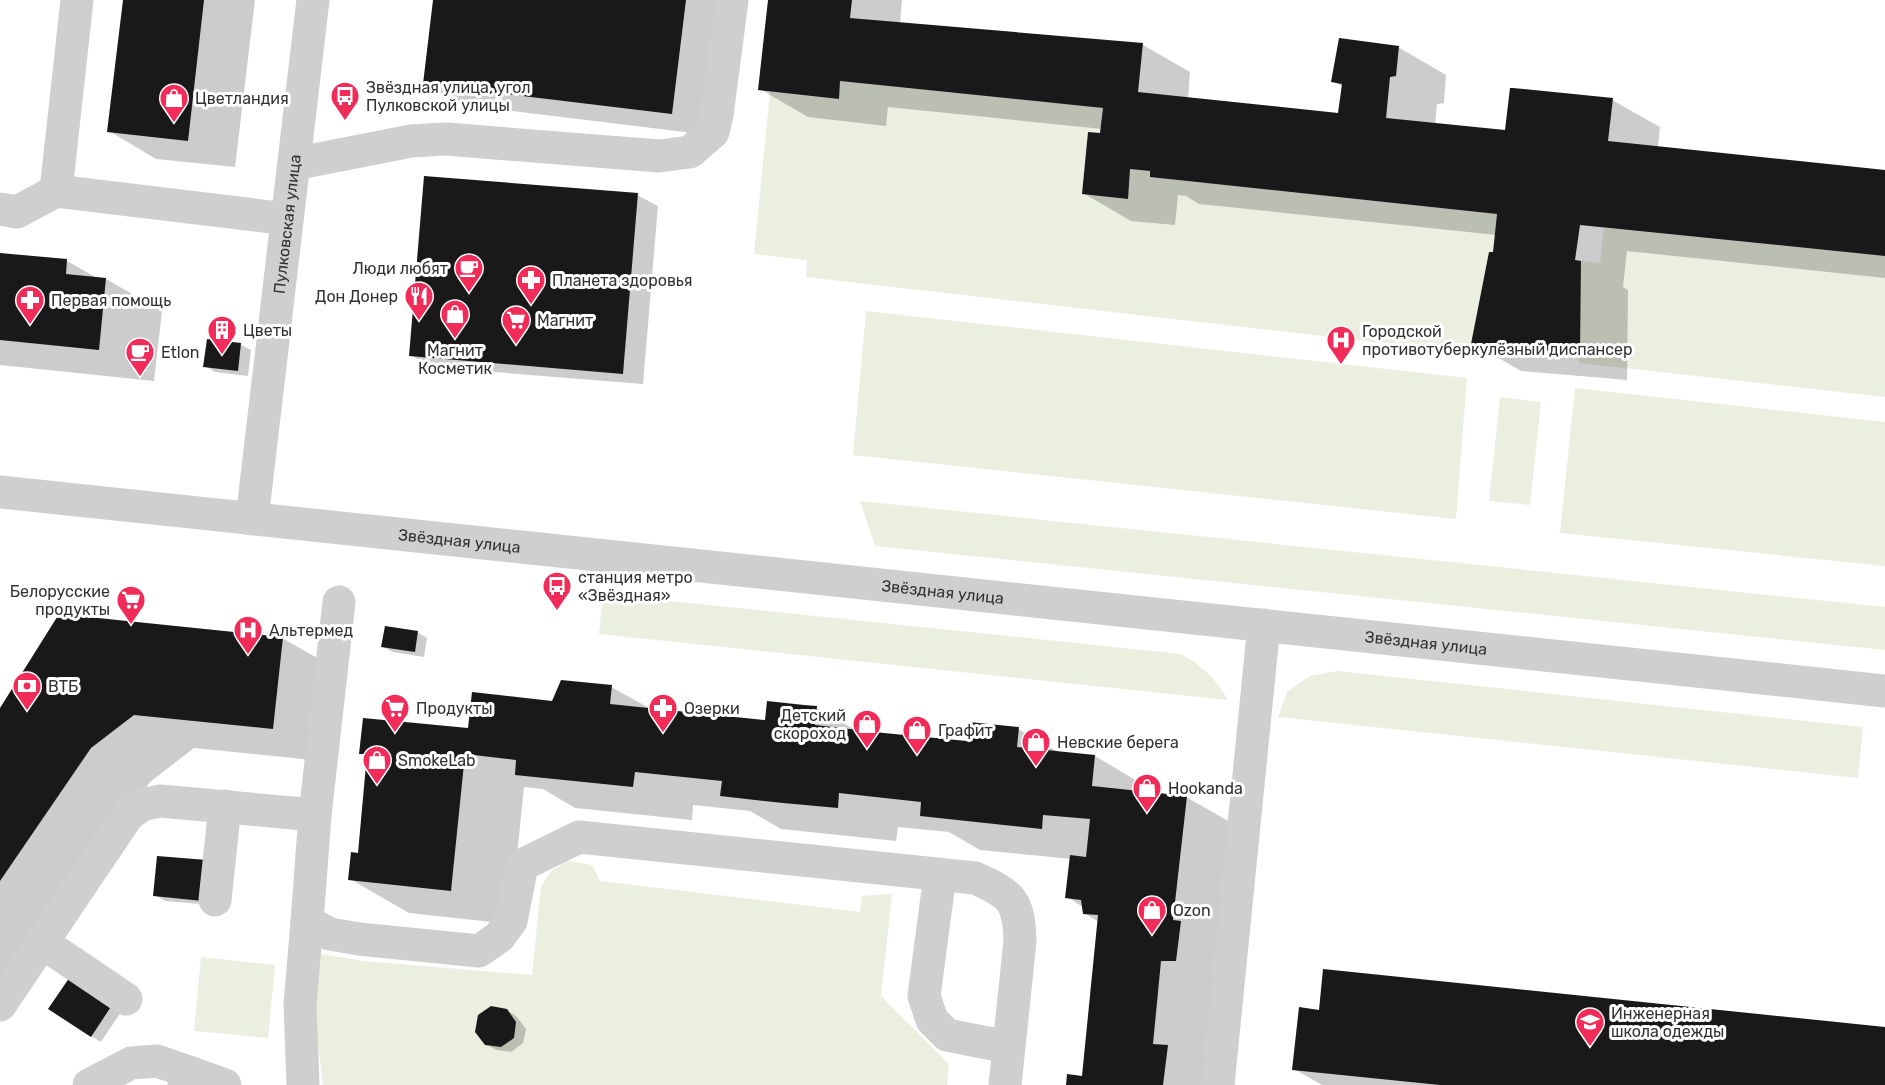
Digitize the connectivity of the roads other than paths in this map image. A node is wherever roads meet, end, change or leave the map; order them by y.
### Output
1 (77, 0) edge
2 (313, 0) edge
3 (732, 0) edge
4 (294, 164) junction
5 (56, 191) junction
6 (0, 209) edge
7 (287, 219) junction
8 (0, 492) edge
9 (252, 519) junction
10 (339, 602) dead end
11 (1264, 625) junction
12 (1885, 691) edge
13 (225, 806) junction
14 (315, 815) junction
15 (940, 874) junction
16 (215, 900) dead end
17 (307, 922) junction
18 (43, 943) junction
19 (126, 999) dead end
20 (0, 1005) edge
21 (1008, 1047) junction
22 (187, 1079) edge
23 (89, 1085) edge
24 (225, 1085) edge
25 (303, 1085) edge
26 (1005, 1085) edge
27 (1218, 1085) edge

1 - 5 street
2 - 4 street, Пулковская улица
3 - 4 street
4 - 7 street, Пулковская улица
5 - 6 street
5 - 7 street
7 - 9 street, Пулковская улица
8 - 9 street, Звёздная улица
9 - 11 street, Звёздная улица
10 - 14 street
11 - 12 street, Звёздная улица
11 - 27 street
13 - 14 street
13 - 16 street
13 - 18 street
14 - 17 street
15 - 17 street
15 - 21 street
15 - 21 street
17 - 25 street
18 - 19 street
18 - 20 street
21 - 26 street
22 - 23 street
22 - 24 street

